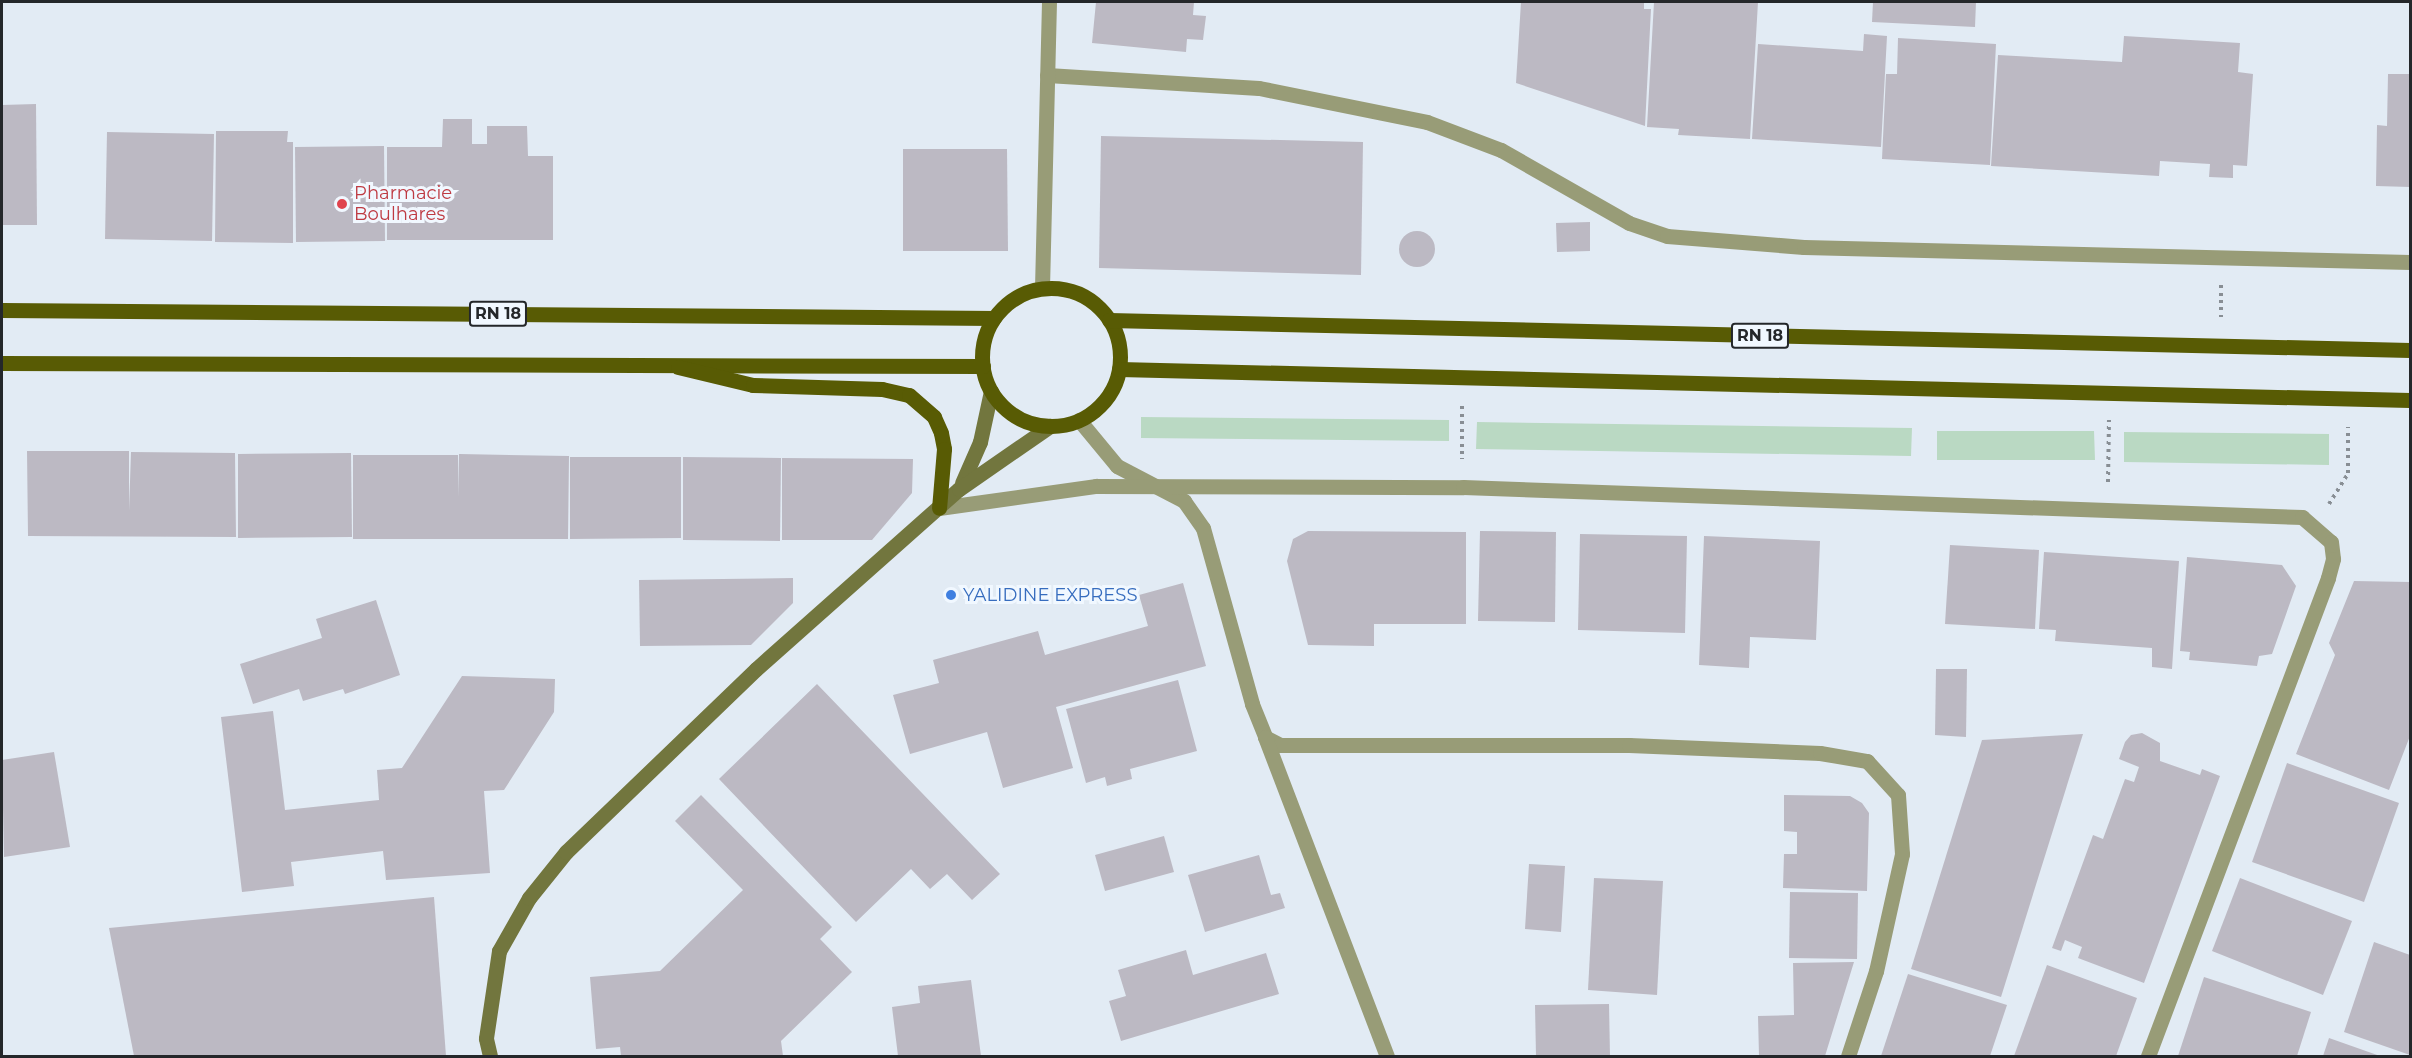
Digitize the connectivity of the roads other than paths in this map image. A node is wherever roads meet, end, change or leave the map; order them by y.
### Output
1 (1049, 2) edge
2 (1047, 75) junction
3 (2410, 262) edge
4 (1042, 288) junction
5 (2, 310) edge
6 (994, 318) junction
7 (1109, 320) junction
8 (2410, 350) edge
9 (2, 363) edge
10 (664, 363) junction
11 (983, 366) junction
12 (1119, 369) junction
13 (991, 391) junction
14 (2410, 400) edge
15 (1078, 420) junction
16 (1050, 426) junction
17 (1151, 486) junction
18 (959, 489) junction
19 (939, 508) junction
20 (1265, 737) junction
21 (489, 1056) edge
22 (1387, 1056) edge
23 (1848, 1056) edge
24 (2148, 1056) edge

1 - 2 street
2 - 3 street
2 - 4 street
4 - 6 main road
4 - 7 main road
5 - 6 main road, RN 18
6 - 11 main road
7 - 8 main road, RN 18
7 - 12 main road
9 - 10 main road
10 - 11 main road
10 - 19 main road
11 - 13 main road
12 - 14 main road
12 - 15 main road
13 - 16 main road
13 - 18 main road
15 - 16 main road
15 - 17 street
16 - 18 main road
17 - 19 street
17 - 20 street
17 - 24 street
18 - 19 main road
19 - 21 main road
20 - 22 street
20 - 23 street

